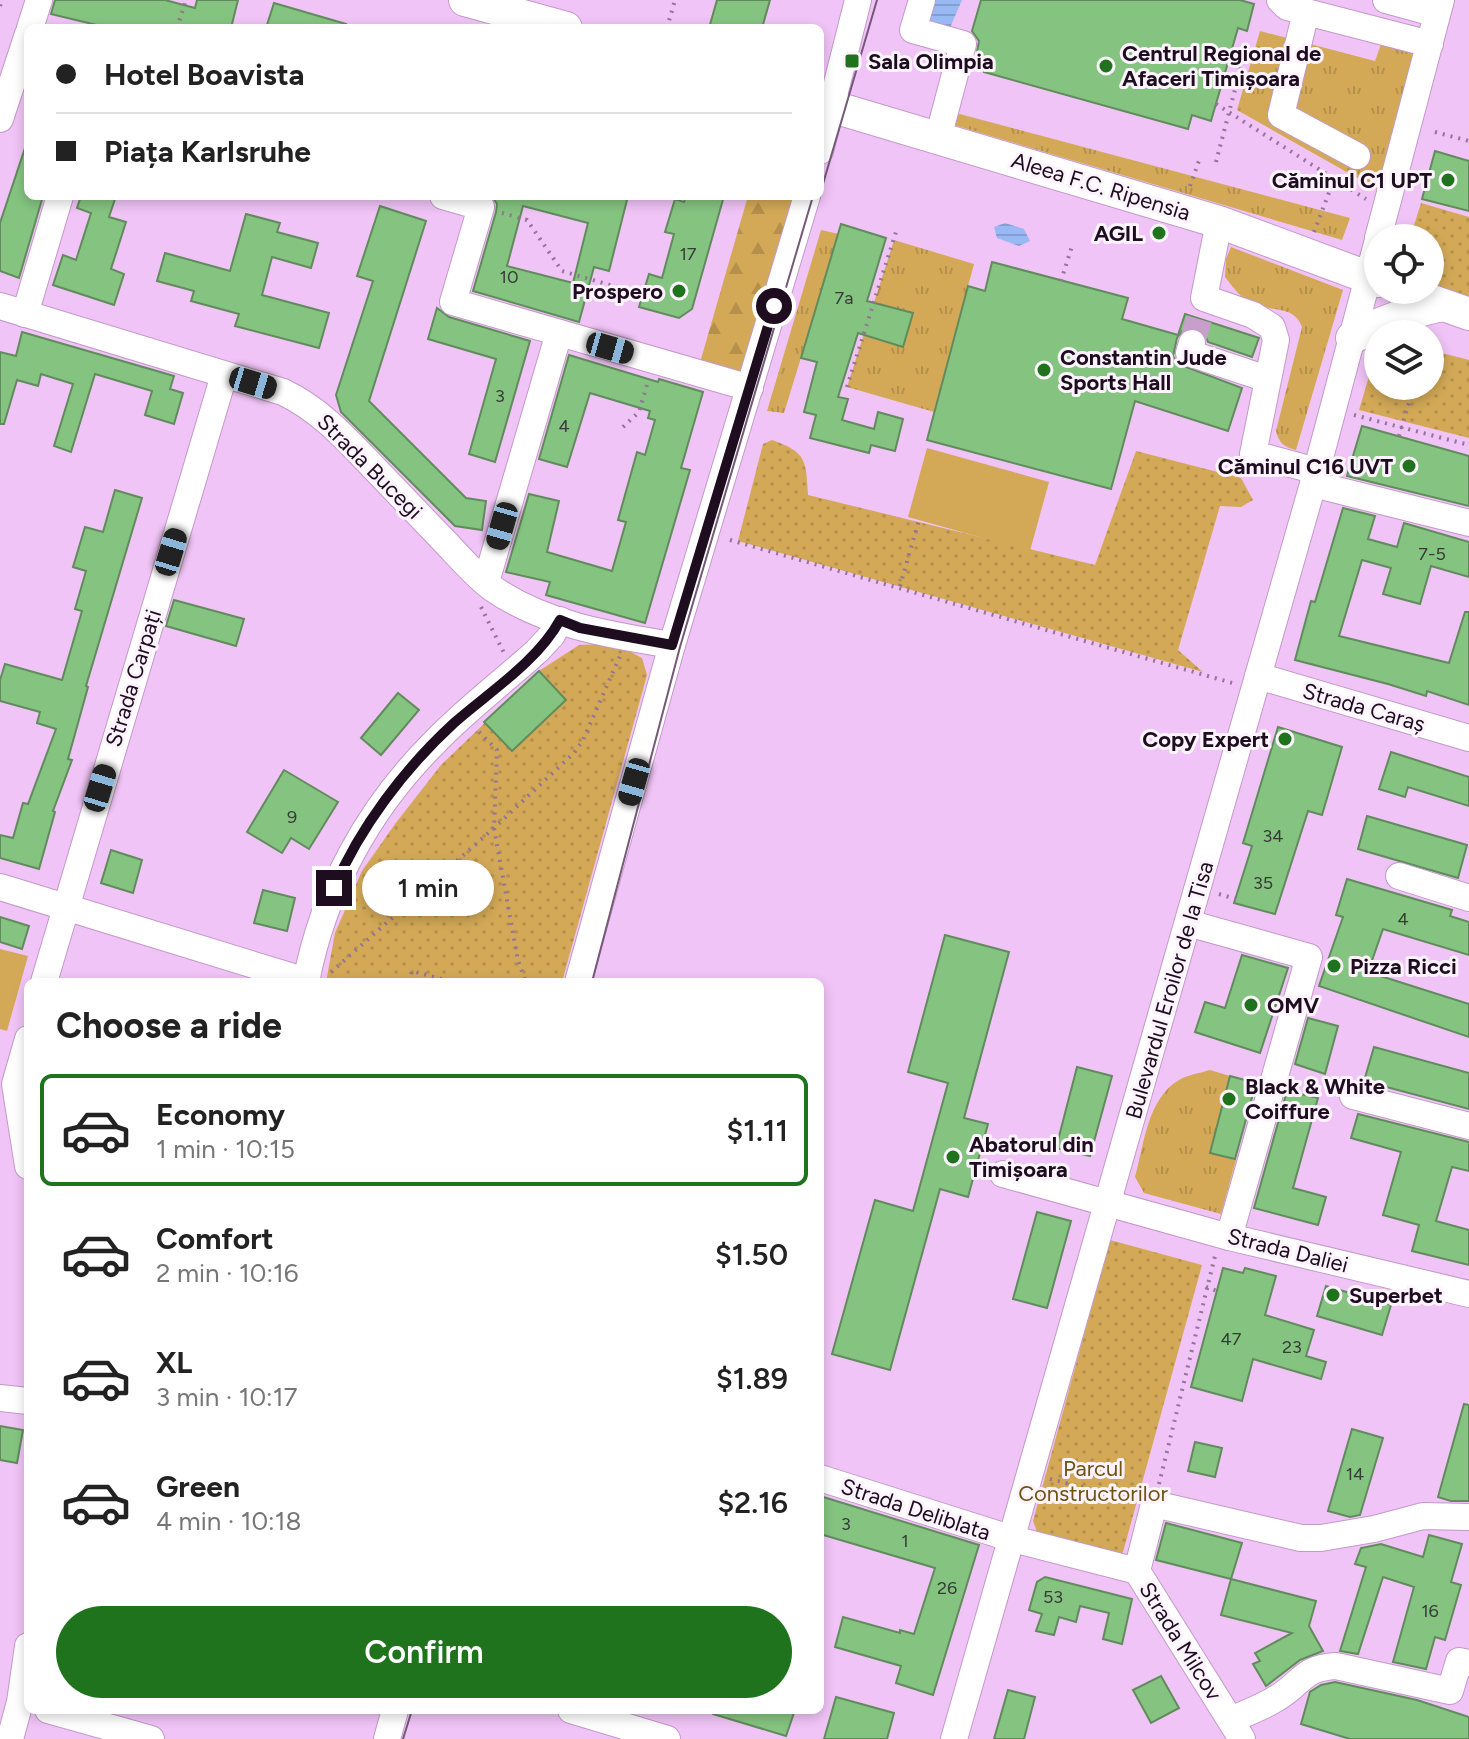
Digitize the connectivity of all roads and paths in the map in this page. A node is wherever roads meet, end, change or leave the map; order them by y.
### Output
1 (2, 0) edge
2 (39, 0) edge
3 (186, 0) edge
4 (465, 0) edge
5 (675, 0) edge
6 (858, 0) edge
7 (922, 0) edge
8 (1280, 0) edge
9 (1386, 0) edge
10 (0, 6) edge
11 (1439, 7) edge
12 (1306, 12) junction
13 (31, 24) edge
14 (178, 24) edge
15 (552, 24) edge
16 (668, 24) edge
17 (1430, 44) junction
18 (24, 46) edge
19 (1230, 56) dead end
20 (825, 104) edge
21 (1216, 104) dead end
22 (1229, 113) junction
23 (0, 119) edge
24 (1435, 132) dead end
25 (938, 138) junction
26 (1469, 141) edge
27 (1357, 156) dead end
28 (1200, 158) dead end
29 (1216, 162) dead end
30 (1330, 190) dead end
31 (1187, 194) dead end
32 (1366, 199) dead end
33 (58, 200) edge
34 (457, 200) edge
35 (806, 200) edge
36 (481, 207) junction
37 (1219, 222) junction
38 (1382, 224) edge
39 (896, 232) dead end
40 (1314, 232) dead end
41 (1073, 243) dead end
42 (1364, 276) edge
43 (1061, 281) dead end
44 (627, 290) dead end
45 (1364, 304) edge
46 (12, 310) edge
47 (1456, 310) edge
48 (1198, 320) junction
49 (559, 333) junction
50 (1352, 338) junction
51 (654, 361) junction
52 (224, 375) junction
53 (1267, 379) junction
54 (847, 387) dead end
55 (750, 388) junction
56 (1409, 400) edge
57 (1354, 415) dead end
58 (1401, 426) junction
59 (623, 427) dead end
60 (1399, 436) dead end
61 (1469, 445) edge
62 (1315, 478) junction
63 (919, 520) dead end
64 (1469, 523) edge
65 (730, 540) dead end
66 (486, 582) junction
67 (900, 586) junction
68 (560, 620) junction
69 (628, 638) junction
70 (672, 645) junction
71 (1256, 683) junction
72 (464, 715) junction
73 (1469, 738) edge
74 (494, 828) junction
75 (1399, 876) dead end
76 (0, 887) edge
77 (1218, 893) dead end
78 (1469, 898) edge
79 (1236, 899) dead end
80 (65, 907) junction
81 (1188, 923) junction
82 (45, 978) edge
83 (298, 978) edge
84 (311, 978) edge
85 (316, 978) edge
86 (410, 978) edge
87 (438, 978) edge
88 (524, 978) edge
89 (579, 978) edge
90 (24, 1053) edge
91 (1353, 1096) dead end
92 (1469, 1126) edge
93 (24, 1141) edge
94 (1003, 1174) dead end
95 (1108, 1203) junction
96 (1223, 1241) junction
97 (1206, 1287) junction
98 (1217, 1291) dead end
99 (1469, 1294) edge
100 (0, 1398) edge
101 (24, 1401) edge
102 (1047, 1478) dead end
103 (824, 1479) edge
104 (1154, 1504) junction
105 (1469, 1517) edge
106 (1013, 1539) junction
107 (1137, 1571) junction
108 (1468, 1661) edge
109 (24, 1664) edge
110 (16, 1701) edge
111 (62, 1714) edge
112 (394, 1714) edge
113 (584, 1714) edge
114 (1236, 1729) edge
115 (10, 1739) edge
116 (151, 1739) edge
117 (387, 1739) edge
118 (667, 1739) edge
119 (954, 1739) edge

1 - 10 path
2 - 13 street
3 - 14 path
4 - 15 main road
5 - 16 path
6 - 20 street
7 - 25 street
8 - 12 street
9 - 11 street
11 - 17 street, Bulevardul Eroilor de la Tisa
12 - 17 street
12 - 27 street
17 - 38 street, Bulevardul Eroilor de la Tisa
18 - 23 street
19 - 22 path
20 - 25 main road, Aleea F.C. Ripensia
21 - 22 path
22 - 29 path
22 - 32 path
24 - 26 path
25 - 37 main road, Aleea F.C. Ripensia
28 - 31 path
30 - 40 path
33 - 46 street
34 - 36 street
35 - 55 street
36 - 44 path
36 - 49 street
37 - 42 main road, Aleea F.C. Ripensia
37 - 48 street
39 - 54 path
41 - 43 path
45 - 50 street, Bulevardul Eroilor de la Tisa
46 - 52 street, Strada Bucegi
47 - 50 main road
48 - 53 street
48 - 53 street
49 - 51 street
49 - 66 street
50 - 62 street, Bulevardul Eroilor de la Tisa
51 - 55 street
51 - 59 path
52 - 66 street, Strada Bucegi
52 - 80 street, Strada Carpați
53 - 62 street
55 - 70 street
56 - 58 path
57 - 58 path
58 - 60 path
58 - 61 path
62 - 64 street
62 - 71 street, Bulevardul Eroilor de la Tisa
63 - 67 path
65 - 67 path
66 - 68 street, Strada Bucegi
67 - 71 path
68 - 69 street, Strada Bucegi
68 - 72 street
69 - 70 street, Strada Bucegi
69 - 74 path
70 - 89 street
71 - 73 street, Strada Caraș
71 - 81 street, Bulevardul Eroilor de la Tisa
72 - 74 path
72 - 84 street
74 - 85 path
74 - 88 path
75 - 78 street
76 - 80 street
77 - 79 path
80 - 82 street, Strada Carpați
80 - 83 street
81 - 95 street, Bulevardul Eroilor de la Tisa
81 - 96 street
86 - 87 path
90 - 93 street
91 - 92 street
94 - 95 street, Strada Daliei
95 - 96 street, Strada Daliei
95 - 106 street, Bulevardul Eroilor de la Tisa
96 - 97 path
96 - 99 street, Strada Daliei
97 - 98 path
97 - 104 path
100 - 101 street
102 - 104 path
103 - 106 street, Strada Deliblata
104 - 105 street
104 - 107 street
106 - 107 street, Strada Milcov
106 - 119 street, Bulevardul Eroilor de la Tisa
107 - 114 street, Strada Milcov
108 - 114 street
109 - 110 street
110 - 115 street
111 - 116 street
112 - 117 street
113 - 118 street

